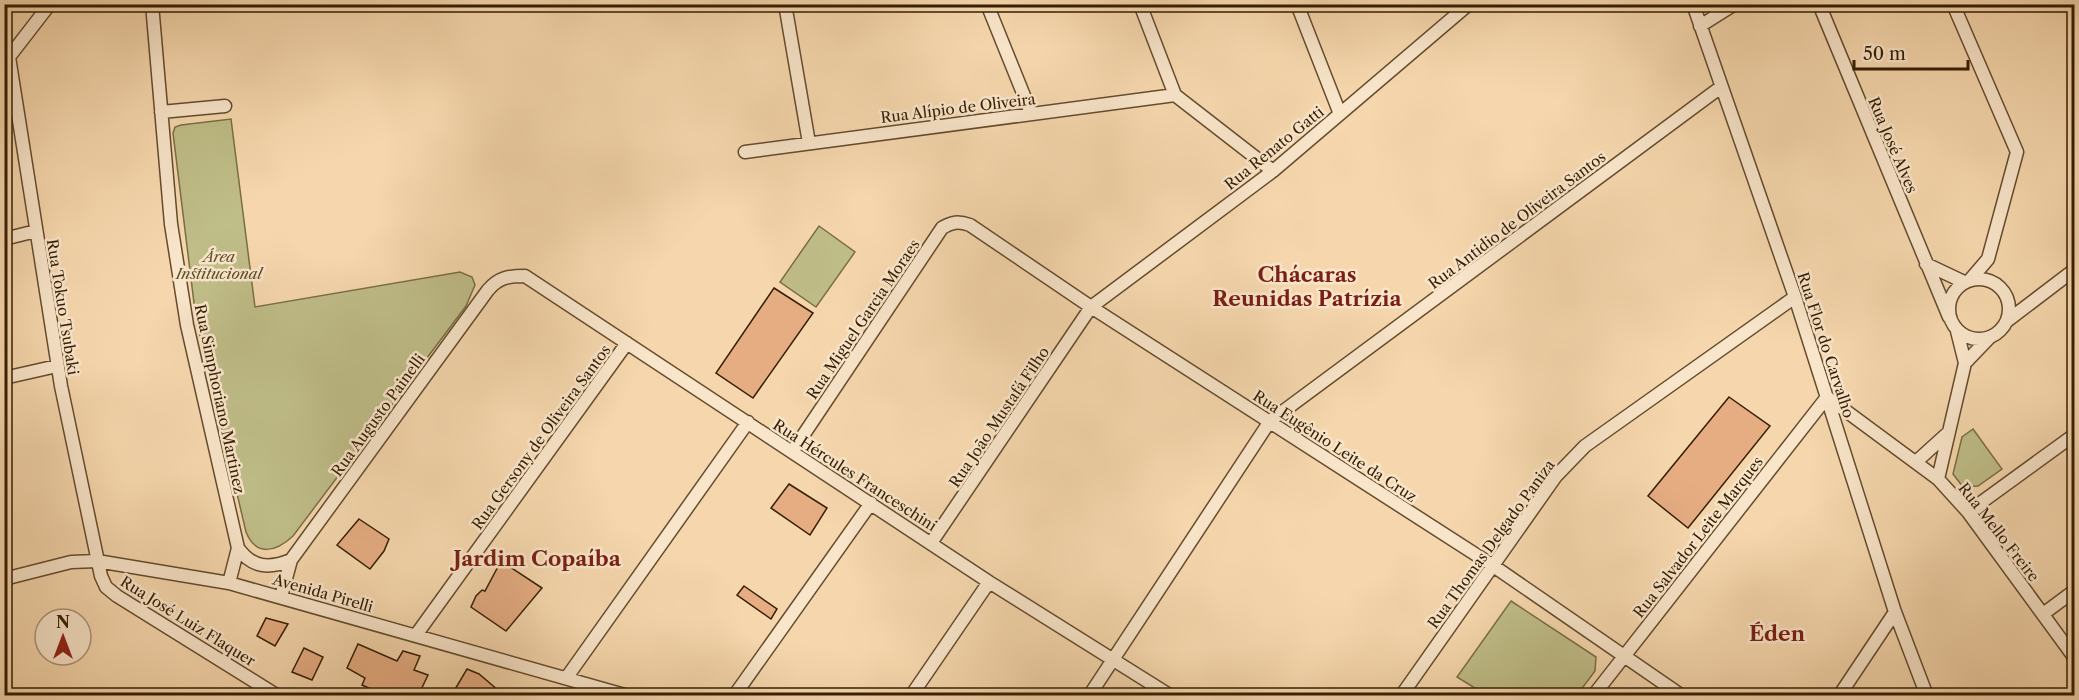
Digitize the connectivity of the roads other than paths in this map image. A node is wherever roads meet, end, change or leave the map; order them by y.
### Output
1 (50, 4) edge
2 (152, 4) edge
3 (785, 4) edge
4 (987, 4) edge
5 (1140, 4) edge
6 (1297, 4) edge
7 (1469, 4) edge
8 (1693, 4) edge
9 (1735, 4) edge
10 (1819, 4) edge
11 (1953, 4) edge
12 (1456, 9) edge
13 (1700, 26) junction
14 (1721, 87) junction
15 (1174, 95) junction
16 (10, 103) edge
17 (225, 106) dead end
18 (161, 112) junction
19 (1031, 113) junction
20 (1340, 114) junction
21 (809, 142) junction
22 (745, 152) dead end
23 (1273, 171) junction
24 (970, 225) joint
25 (36, 231) junction
26 (4, 239) edge
27 (1988, 259) junction
28 (1926, 264) junction
29 (2074, 270) edge
30 (525, 276) joint
31 (1967, 281) junction
32 (1997, 285) junction
33 (2006, 296) junction
34 (1795, 297) junction
35 (2032, 301) junction
36 (1091, 307) junction
37 (1949, 317) junction
38 (2007, 321) junction
39 (1957, 331) junction
40 (1990, 337) junction
41 (627, 343) junction
42 (1965, 363) junction
43 (57, 366) junction
44 (4, 378) edge
45 (1827, 397) junction
46 (1269, 421) junction
47 (748, 422) junction
48 (1949, 432) junction
49 (2074, 435) edge
50 (792, 452) junction
51 (1917, 461) junction
52 (1938, 479) junction
53 (871, 503) junction
54 (1968, 512) junction
55 (932, 543) junction
56 (238, 548) junction
57 (291, 560) junction
58 (97, 561) junction
59 (1492, 565) junction
60 (4, 579) edge
61 (989, 582) junction
62 (229, 583) junction
63 (2074, 591) edge
64 (281, 597) junction
65 (1895, 612) junction
66 (2043, 614) junction
67 (416, 635) junction
68 (1623, 656) junction
69 (2074, 657) edge
70 (1113, 658) junction
71 (567, 677) junction
72 (278, 696) edge
73 (628, 696) edge
74 (734, 696) edge
75 (911, 696) edge
76 (1089, 696) edge
77 (1171, 696) edge
78 (1401, 696) edge
79 (1593, 696) edge
80 (1682, 696) edge
81 (1839, 696) edge
82 (1927, 696) edge

1 - 16 street, Rua Tokuo Tsubaki
2 - 18 street, Rua Simphoriano Martinez
3 - 21 street
4 - 19 street
5 - 15 street
6 - 20 street
7 - 12 street, Rua Renato Gatti
8 - 13 street, Rua Flor do Carvalho
9 - 13 street
10 - 28 street, Rua José Alves
11 - 27 street
12 - 20 street, Rua Renato Gatti
13 - 14 street, Rua Flor do Carvalho
14 - 34 street, Rua Flor do Carvalho
14 - 46 street, Rua Antidio de Oliveira Santos
15 - 19 street, Rua Alípio de Oliveira
15 - 23 street
16 - 25 street, Rua Tokuo Tsubaki
17 - 18 street
18 - 56 street, Rua Simphoriano Martinez
19 - 21 street, Rua Alípio de Oliveira
20 - 23 street, Rua Renato Gatti
21 - 22 street, Rua Alípio de Oliveira
23 - 36 street, Rua Renato Gatti
24 - 36 street, Rua Eugênio Leite da Cruz
24 - 50 street, Rua Miguel Garcia Moraes
25 - 26 street
25 - 43 street, Rua Tokuo Tsubaki
27 - 31 street
27 - 32 street
28 - 31 street
28 - 37 street, Rua José Alves
29 - 35 street
30 - 41 street, Rua Hércules Franceschini
30 - 57 street, Rua Augusto Painelli
31 - 32 street
31 - 37 street
32 - 33 street
33 - 35 street
33 - 38 street
34 - 45 street, Rua Flor do Carvalho
34 - 59 street, Rua Thomas Delgado Paniza
35 - 38 street
36 - 46 street, Rua Eugênio Leite da Cruz
36 - 55 street, Rua João Mustafá Filho
37 - 39 street
38 - 40 street
39 - 40 street
39 - 42 street
40 - 42 street
41 - 47 street, Rua Hércules Franceschini
41 - 67 street, Rua Gersony de Oliveira Santos
42 - 48 street
43 - 44 street
43 - 58 street, Rua Tokuo Tsubaki
45 - 51 street, Rua Mello Freire
45 - 65 street, Rua Flor do Carvalho
45 - 68 street, Rua Salvador Leite Marques
46 - 59 street, Rua Eugênio Leite da Cruz
46 - 70 street, Rua Antidio de Oliveira Santos
47 - 50 street, Rua Hércules Franceschini
47 - 71 street
48 - 51 street
48 - 52 street
49 - 54 street
50 - 53 street, Rua Hércules Franceschini
51 - 52 street, Rua Mello Freire
52 - 54 street, Rua Mello Freire
53 - 55 street, Rua Hércules Franceschini
53 - 74 street
54 - 66 street, Rua Mello Freire
55 - 61 street, Rua Hércules Franceschini
56 - 57 street
56 - 62 street, Rua Simphoriano Martinez
57 - 64 street, Rua Augusto Painelli
58 - 60 street, Avenida Pirelli
58 - 62 street, Avenida Pirelli
58 - 72 street, Rua José Luiz Flaquer
59 - 68 street, Rua Eugênio Leite da Cruz
59 - 78 street, Rua Thomas Delgado Paniza
61 - 70 street, Rua Hércules Franceschini
61 - 75 street
62 - 64 street, Avenida Pirelli
63 - 66 street
64 - 67 street, Avenida Pirelli
65 - 81 street
65 - 82 street, Rua Flor do Carvalho
66 - 69 street, Rua Mello Freire
67 - 71 street, Avenida Pirelli
68 - 79 street, Rua Salvador Leite Marques
68 - 80 street, Rua Eugênio Leite da Cruz
70 - 76 street, Rua Antidio de Oliveira Santos
70 - 77 street, Rua Hércules Franceschini
71 - 73 street, Avenida Pirelli

